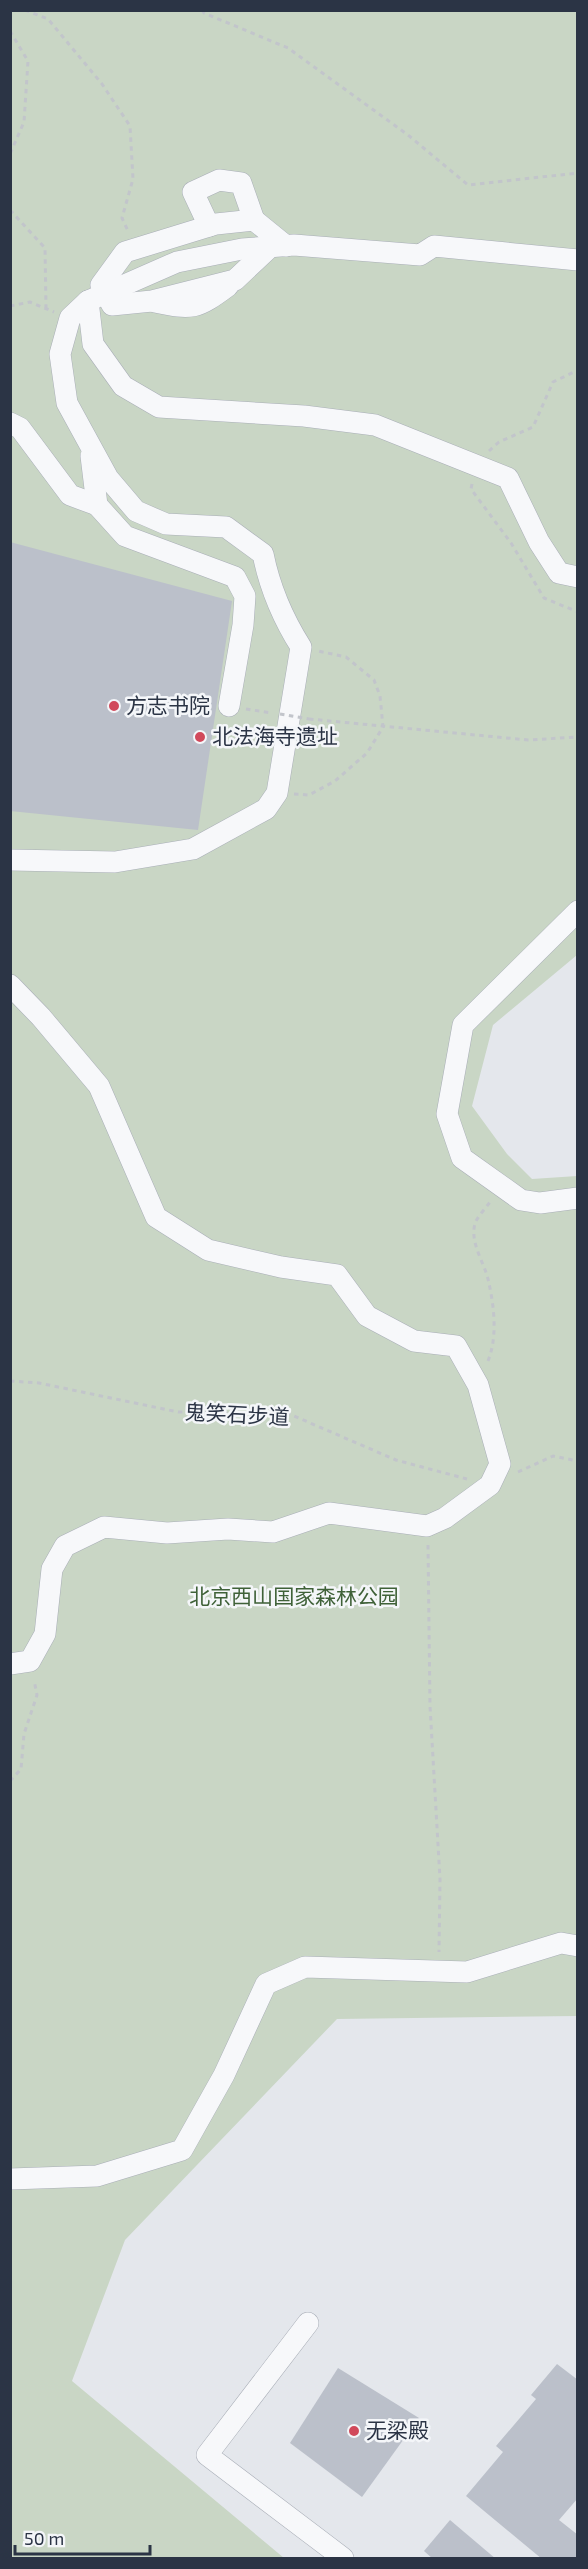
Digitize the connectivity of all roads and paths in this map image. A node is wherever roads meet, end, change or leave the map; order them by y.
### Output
1 (25, 10) edge
2 (202, 10) edge
3 (10, 31) edge
4 (10, 154) edge
5 (578, 173) edge
6 (10, 210) edge
7 (254, 220) junction
8 (208, 226) junction
9 (278, 247) junction
10 (138, 248) junction
11 (578, 260) edge
12 (96, 297) junction
13 (10, 306) edge
14 (45, 308) junction
15 (70, 318) junction
16 (578, 370) edge
17 (10, 423) edge
18 (90, 444) junction
19 (474, 464) junction
20 (97, 505) junction
21 (578, 577) edge
22 (578, 612) edge
23 (301, 647) junction
24 (229, 706) joint
25 (383, 727) junction
26 (578, 737) edge
27 (277, 793) junction
28 (10, 860) edge
29 (578, 911) edge
30 (10, 985) edge
31 (501, 1187) junction
32 (578, 1198) edge
33 (10, 1381) edge
34 (478, 1385) junction
35 (578, 1461) edge
36 (490, 1485) junction
37 (427, 1526) junction
38 (20, 1662) edge
39 (10, 1781) edge
40 (578, 1946) edge
41 (439, 1971) junction
42 (10, 2179) edge
43 (308, 2323) dead end
44 (343, 2559) edge

1 - 10 path
2 - 5 path
3 - 4 path
6 - 14 path
7 - 8 street
7 - 8 street
7 - 9 street
8 - 10 street
9 - 11 street
9 - 12 street
9 - 12 street
10 - 12 street
12 - 15 street
12 - 19 street
13 - 14 path
14 - 15 path
15 - 18 street
16 - 19 path
17 - 20 street
18 - 20 street
18 - 23 street
19 - 21 street
19 - 22 path
20 - 24 street
23 - 25 path
23 - 27 street
24 - 25 path, bridge
25 - 26 path
25 - 27 path
27 - 28 street
29 - 31 street
30 - 34 street
31 - 32 street
31 - 34 path
33 - 36 path, 鬼笑石步道
34 - 36 street
35 - 36 path
36 - 37 street
37 - 38 street
37 - 41 path
38 - 39 path
40 - 41 street
41 - 42 street
43 - 44 street

